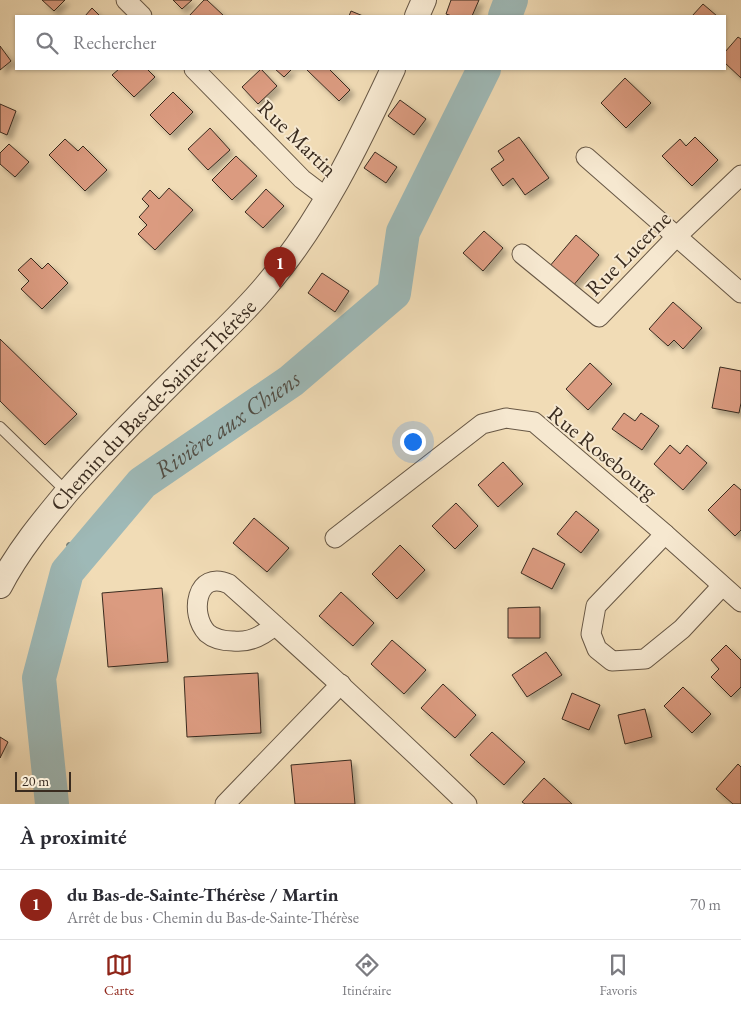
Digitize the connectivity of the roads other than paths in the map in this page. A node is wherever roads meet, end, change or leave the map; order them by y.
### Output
1 (126, 0) edge
2 (424, 0) edge
3 (141, 15) edge
4 (417, 15) edge
5 (195, 70) edge
6 (393, 70) edge
7 (586, 157) dead end
8 (741, 175) edge
9 (327, 198) junction
10 (676, 237) junction
11 (522, 254) dead end
12 (741, 293) edge
13 (0, 427) edge
14 (68, 492) junction
15 (665, 534) junction
16 (335, 538) dead end
17 (0, 586) edge
18 (722, 586) junction
19 (741, 602) edge
20 (275, 625) dead end
21 (341, 684) junction
22 (225, 804) edge
23 (467, 804) edge

1 - 3 street
2 - 4 street
5 - 9 street, Rue Martin
6 - 9 street, Chemin du Bas-de-Sainte-Thérèse
7 - 10 street
8 - 10 street, Rue Lucerne
9 - 14 street, Chemin du Bas-de-Sainte-Thérèse
10 - 11 street, Rue Lucerne
10 - 12 street
13 - 14 lane
14 - 17 street, Chemin du Bas-de-Sainte-Thérèse
15 - 16 street, Rue Rosebourg
15 - 18 street, Rue Rosebourg
15 - 18 street
18 - 19 street, Rue Rosebourg
20 - 21 street
21 - 22 street
21 - 23 street

